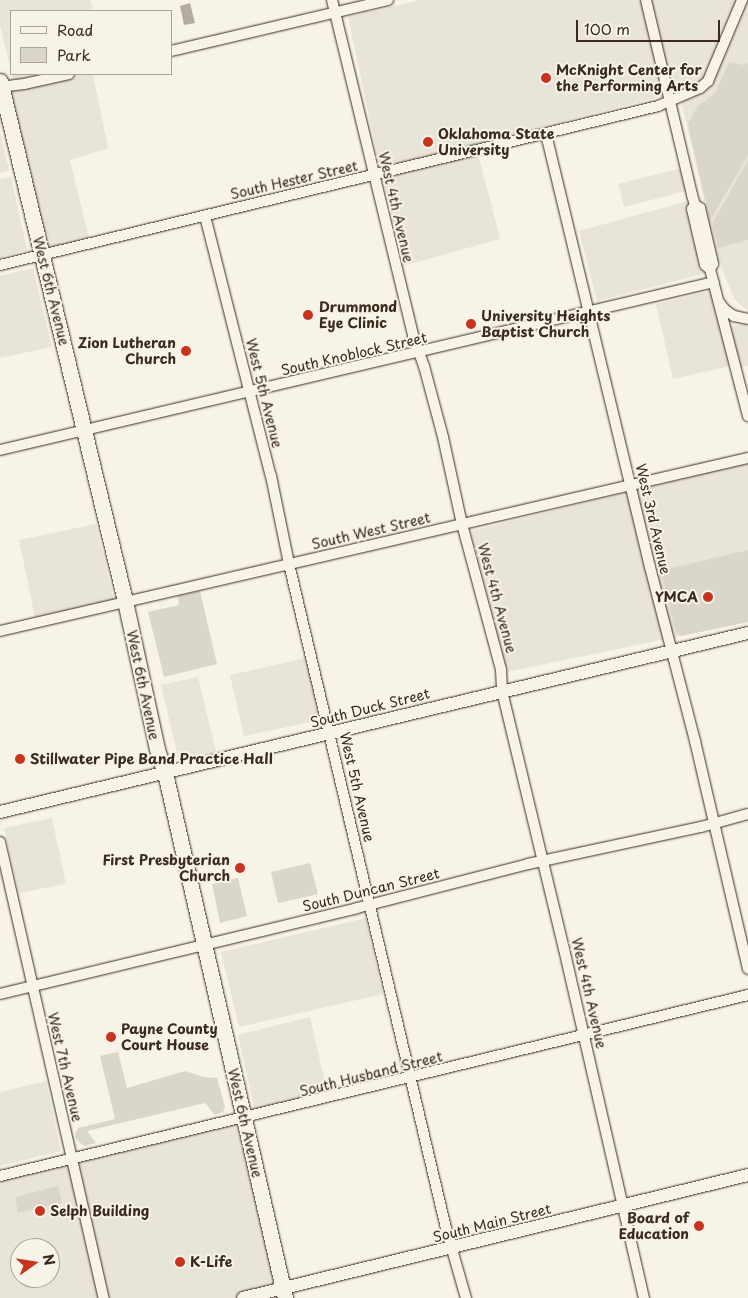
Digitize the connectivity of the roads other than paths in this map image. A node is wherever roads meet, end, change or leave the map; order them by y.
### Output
1 (332, 0) edge
2 (388, 0) edge
3 (646, 0) edge
4 (742, 0) edge
5 (335, 13) junction
6 (172, 51) edge
7 (63, 75) edge
8 (0, 85) edge
9 (670, 101) junction
10 (546, 134) junction
11 (375, 175) junction
12 (205, 216) junction
13 (42, 255) junction
14 (0, 265) edge
15 (714, 282) junction
16 (717, 299) junction
17 (588, 312) junction
18 (748, 319) edge
19 (419, 353) junction
20 (249, 392) junction
21 (748, 416) edge
22 (84, 430) junction
23 (0, 450) edge
24 (748, 458) edge
25 (631, 485) junction
26 (462, 524) junction
27 (289, 564) junction
28 (125, 601) junction
29 (0, 631) edge
30 (748, 633) edge
31 (672, 651) junction
32 (502, 691) junction
33 (331, 733) junction
34 (165, 773) junction
35 (0, 812) edge
36 (748, 814) edge
37 (713, 822) junction
38 (0, 842) edge
39 (543, 860) junction
40 (370, 905) junction
41 (204, 944) junction
42 (748, 969) edge
43 (32, 986) junction
44 (0, 994) edge
45 (748, 995) edge
46 (584, 1036) junction
47 (411, 1078) junction
48 (244, 1119) junction
49 (72, 1159) junction
50 (748, 1175) edge
51 (0, 1176) edge
52 (624, 1206) junction
53 (453, 1249) junction
54 (284, 1294) edge
55 (104, 1298) edge
56 (243, 1298) edge
57 (466, 1298) edge
58 (644, 1298) edge

1 - 5 street, West 4th Avenue
2 - 5 street
3 - 9 street
4 - 9 street, South Hester Street
5 - 6 street
5 - 11 street, West 4th Avenue
7 - 8 street
8 - 13 highway, West 6th Avenue
9 - 10 street, South Hester Street
9 - 15 street
10 - 11 street, South Hester Street
10 - 17 street, West 3rd Avenue
11 - 12 street, South Hester Street
11 - 19 street, West 4th Avenue
12 - 13 street, South Hester Street
12 - 20 street, West 5th Avenue
13 - 14 street, South Hester Street
13 - 22 highway, West 6th Avenue
15 - 16 street
15 - 17 street, South Knoblock Street
16 - 18 street
16 - 21 street
17 - 19 street, South Knoblock Street
17 - 25 street, West 3rd Avenue
19 - 20 street, South Knoblock Street
19 - 26 street, West 4th Avenue
20 - 22 street, South Knoblock Street
20 - 27 street, West 5th Avenue
22 - 23 street, South Knoblock Street
22 - 28 highway, West 6th Avenue
24 - 25 street, South West Street
25 - 26 street, South West Street
25 - 31 street, West 3rd Avenue
26 - 27 street, South West Street
26 - 32 street, West 4th Avenue
27 - 28 street, South West Street
27 - 33 street, West 5th Avenue
28 - 29 street, South West Street
28 - 34 highway, West 6th Avenue
30 - 31 main road, South Duck Street
31 - 32 main road, South Duck Street
31 - 37 street, West 3rd Avenue
32 - 33 main road, South Duck Street
32 - 39 street, West 4th Avenue
33 - 34 main road, South Duck Street
33 - 40 street, West 5th Avenue
34 - 35 main road, South Duck Street
34 - 41 highway, West 6th Avenue
36 - 37 street, South Duncan Street
37 - 39 street, South Duncan Street
37 - 42 street, West 3rd Avenue
38 - 43 street, West 7th Avenue
39 - 40 street, South Duncan Street
39 - 46 street, West 4th Avenue
40 - 41 street, South Duncan Street
40 - 47 street, West 5th Avenue
41 - 43 street, South Duncan Street
41 - 48 highway, West 6th Avenue
43 - 44 street, South Duncan Street
43 - 49 street, West 7th Avenue
45 - 46 street, South Husband Street
46 - 47 street, South Husband Street
46 - 52 street, West 4th Avenue
47 - 48 street, South Husband Street
47 - 53 street, West 5th Avenue
48 - 49 street, South Husband Street
48 - 54 highway, West 6th Avenue
49 - 51 street, South Husband Street
49 - 55 street, West 7th Avenue
50 - 52 main road, South Main Street
52 - 53 main road, South Main Street
52 - 58 street, West 4th Avenue
53 - 54 main road, South Main Street
53 - 57 street, West 5th Avenue
54 - 56 main road, South Main Street

